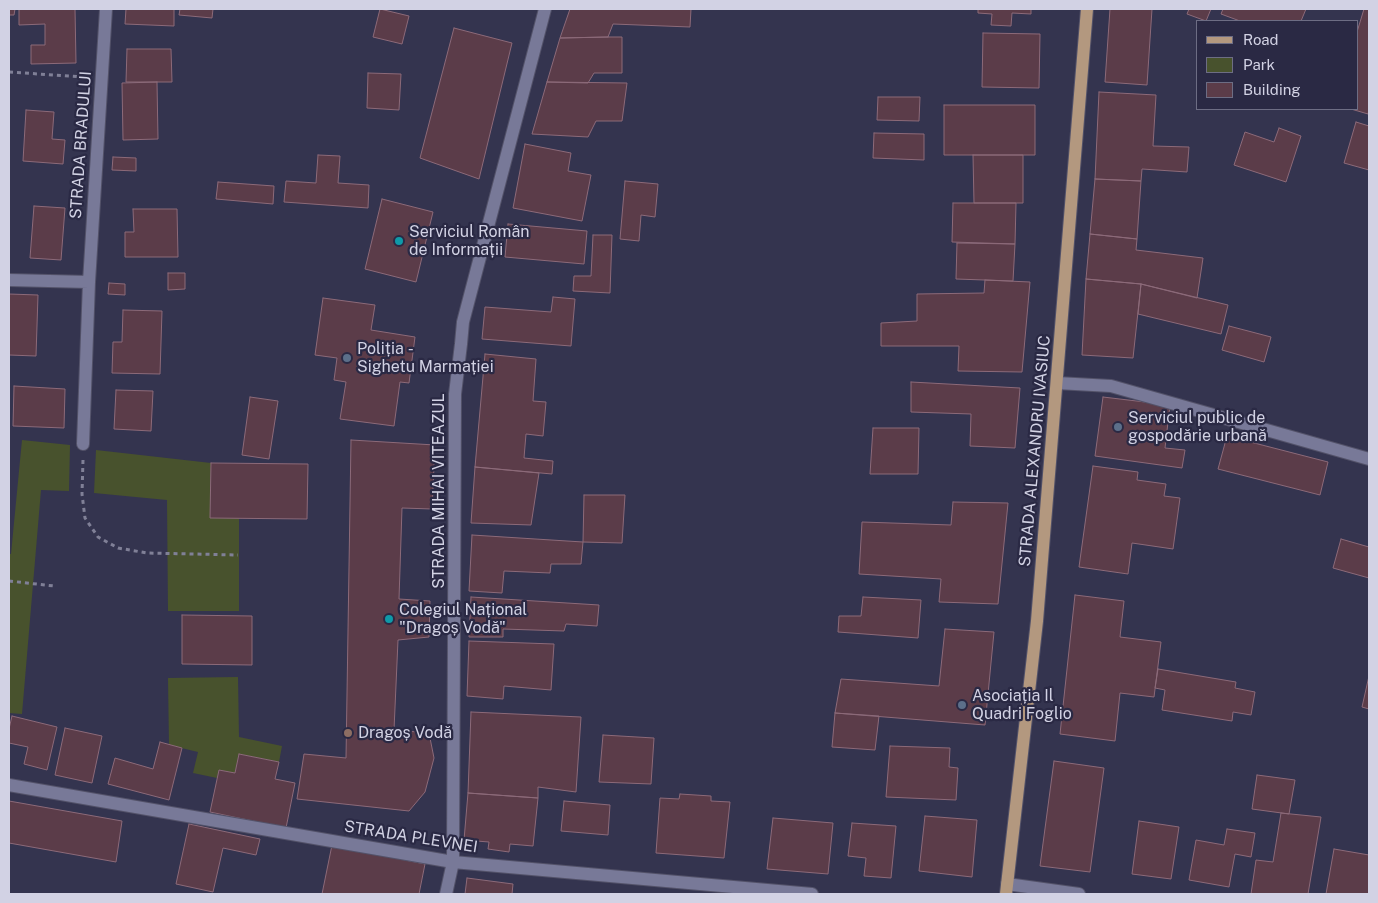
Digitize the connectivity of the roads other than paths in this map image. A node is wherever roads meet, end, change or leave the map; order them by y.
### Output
1 (106, 9) edge
2 (545, 9) edge
3 (1087, 9) edge
4 (9, 280) edge
5 (89, 282) junction
6 (1057, 383) junction
7 (83, 444) road end
8 (1369, 459) edge
9 (9, 785) edge
10 (454, 862) junction
11 (1006, 889) edge
12 (446, 894) edge
13 (812, 894) edge
14 (1079, 894) edge

1 - 5 street, STRADA BRADULUI
2 - 10 street, STRADA MIHAI VITEAZUL
3 - 6 main road, STRADA ALEXANDRU IVASIUC
4 - 5 street
5 - 7 street, STRADA BRADULUI
6 - 8 street
6 - 11 main road, STRADA ALEXANDRU IVASIUC
9 - 10 street, STRADA PLEVNEI
10 - 12 street, STRADA MIHAI VITEAZUL
10 - 13 street, STRADA PLEVNEI
11 - 14 street

